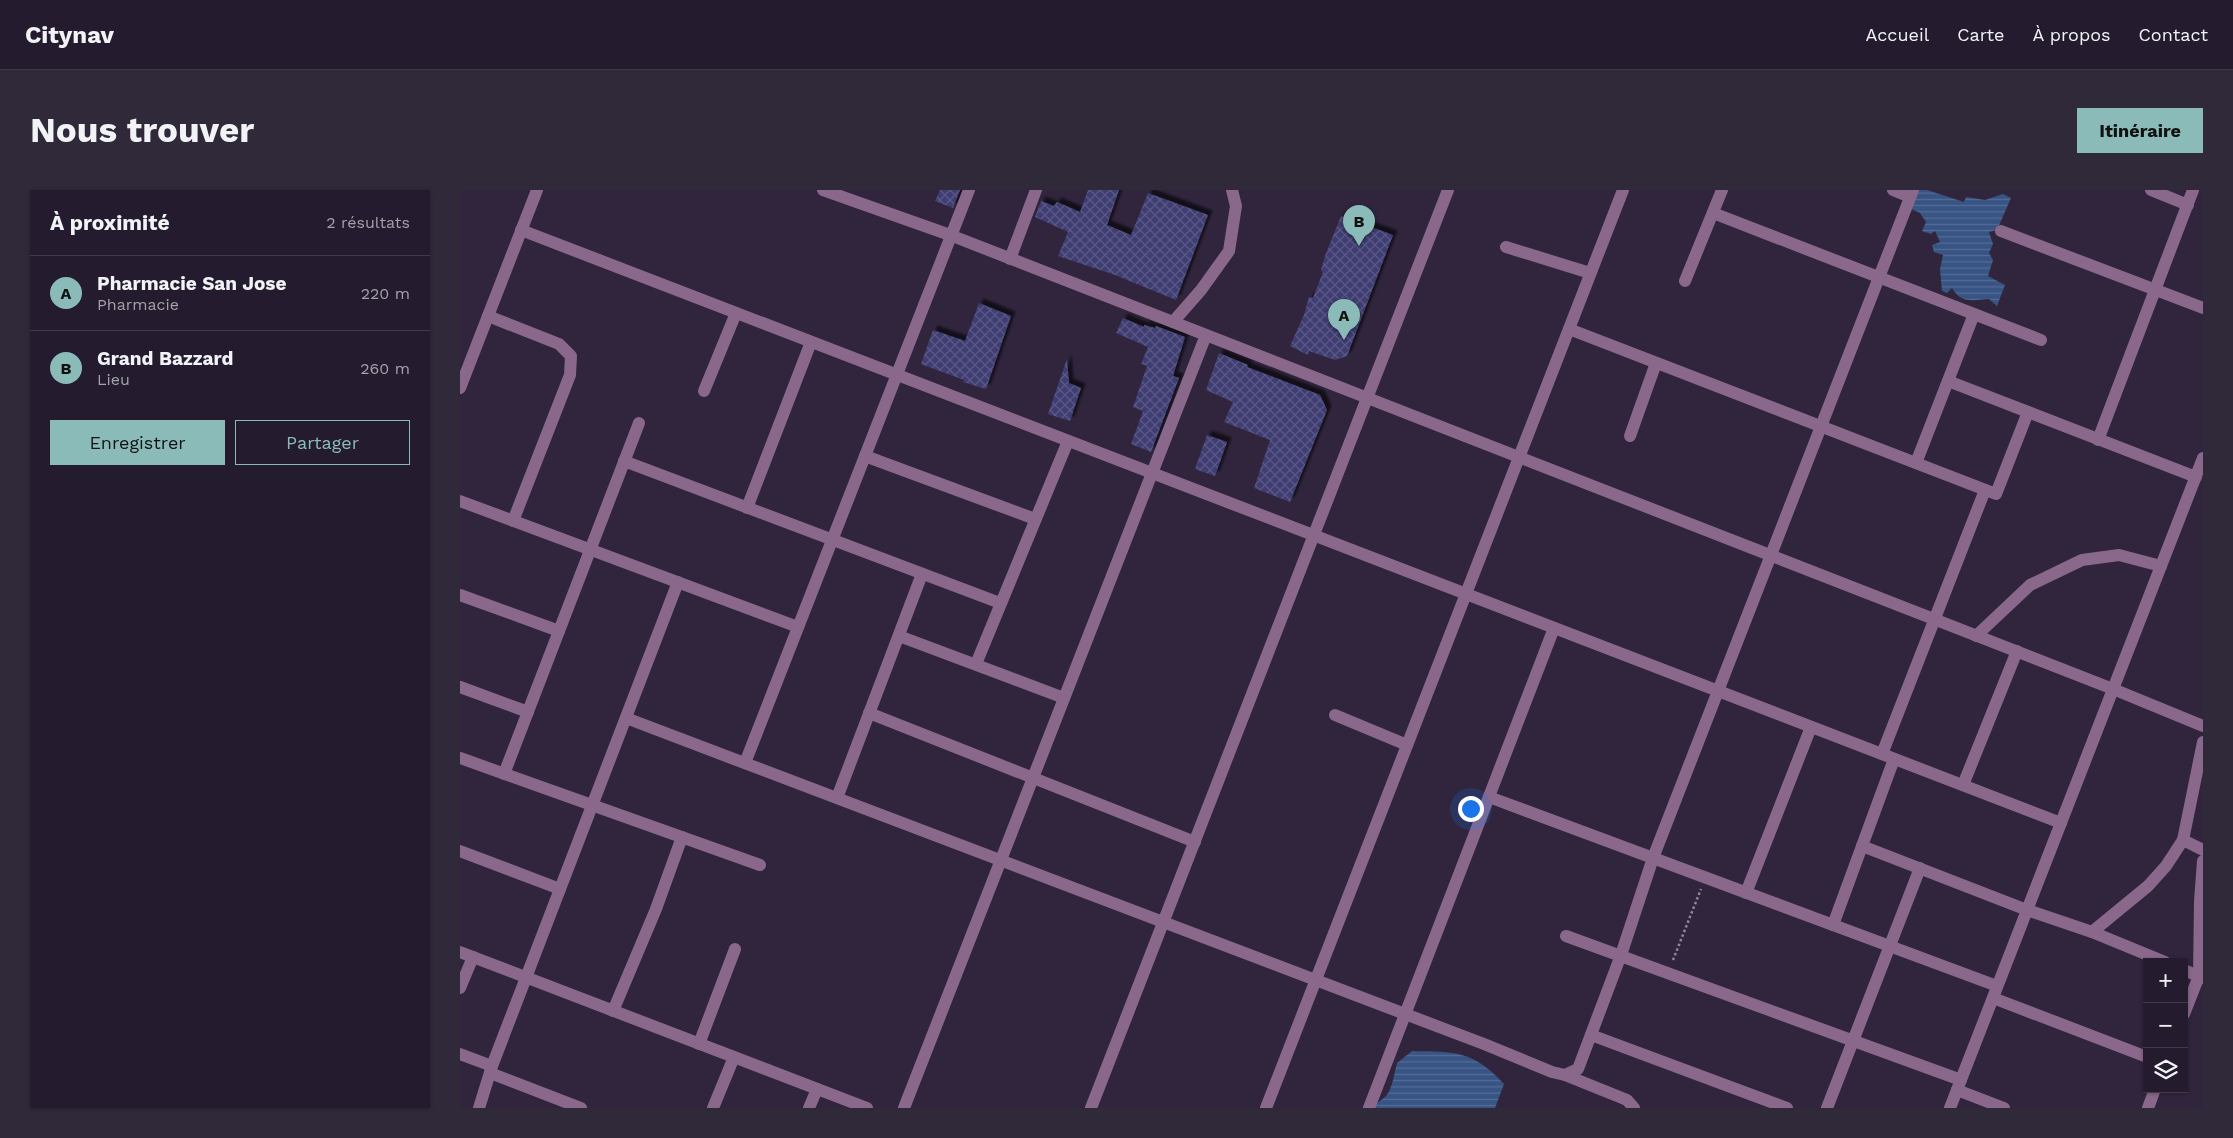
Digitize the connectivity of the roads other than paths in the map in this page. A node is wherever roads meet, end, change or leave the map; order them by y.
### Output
1 (537, 190) edge
2 (823, 190) edge
3 (969, 190) edge
4 (1036, 190) edge
5 (1232, 190) edge
6 (1448, 190) edge
7 (1623, 190) edge
8 (1722, 190) edge
9 (1893, 190) edge
10 (2151, 190) edge
11 (2194, 190) edge
12 (1911, 193) edge
13 (2188, 204) junction
14 (1712, 213) junction
15 (521, 230) junction
16 (2001, 231) dead end
17 (950, 236) junction
18 (1506, 247) dead end
19 (1010, 259) junction
20 (1590, 273) junction
21 (1879, 277) junction
22 (1685, 281) dead end
23 (2155, 290) junction
24 (2203, 308) edge
25 (736, 313) junction
26 (1974, 314) junction
27 (488, 316) junction
28 (1173, 322) junction
29 (1569, 329) junction
30 (1206, 335) junction
31 (2041, 340) dead end
32 (811, 342) junction
33 (1656, 363) junction
34 (896, 375) junction
35 (1948, 381) junction
36 (460, 388) edge
37 (704, 391) dead end
38 (1368, 398) junction
39 (2028, 412) junction
40 (639, 423) dead end
41 (1821, 427) junction
42 (1630, 436) dead end
43 (2098, 440) junction
44 (1068, 441) junction
45 (865, 456) junction
46 (1519, 457) junction
47 (2203, 458) edge
48 (624, 462) junction
49 (1916, 463) junction
50 (1152, 474) junction
51 (2199, 475) edge
52 (1985, 490) junction
53 (460, 501) edge
54 (746, 508) junction
55 (1035, 519) junction
56 (513, 521) junction
57 (1314, 536) junction
58 (832, 540) junction
59 (590, 549) junction
60 (1771, 555) junction
61 (2161, 566) junction
62 (922, 574) junction
63 (678, 582) junction
64 (1466, 594) junction
65 (460, 595) edge
66 (1000, 603) junction
67 (1934, 619) junction
68 (798, 627) junction
69 (1554, 628) junction
70 (559, 631) junction
71 (899, 636) junction
72 (1976, 636) junction
73 (2016, 651) junction
74 (976, 664) junction
75 (460, 687) edge
76 (2113, 689) junction
77 (1718, 691) junction
78 (1064, 698) junction
79 (528, 712) junction
80 (869, 713) junction
81 (1335, 714) dead end
82 (626, 718) junction
83 (2203, 726) edge
84 (1811, 727) junction
85 (2203, 742) edge
86 (1407, 745) junction
87 (1882, 754) junction
88 (460, 758) edge
89 (1894, 759) junction
90 (746, 763) junction
91 (504, 774) junction
92 (1033, 778) junction
93 (1963, 785) junction
94 (1489, 797) junction
95 (837, 798) junction
96 (593, 804) junction
97 (2061, 823) junction
98 (682, 836) junction
99 (2183, 840) junction
100 (1194, 842) junction
101 (1862, 846) junction
102 (2203, 850) edge
103 (460, 851) edge
104 (1653, 858) junction
105 (1001, 860) junction
106 (2203, 861) edge
107 (760, 865) dead end
108 (1920, 868) junction
109 (560, 889) junction
110 (1746, 893) junction
111 (2027, 910) junction
112 (1164, 922) junction
113 (1833, 925) junction
114 (2092, 932) junction
115 (1566, 936) dead end
116 (1890, 946) junction
117 (735, 949) dead end
118 (460, 952) edge
119 (1621, 955) junction
120 (473, 957) junction
121 (2155, 958) edge
122 (2188, 972) edge
123 (2201, 977) edge
124 (526, 978) junction
125 (1316, 980) junction
126 (460, 988) edge
127 (1995, 992) junction
128 (2188, 1005) edge
129 (613, 1011) junction
130 (1405, 1014) junction
131 (1591, 1035) junction
132 (1853, 1041) junction
133 (699, 1044) junction
134 (460, 1054) edge
135 (2143, 1054) edge
136 (734, 1057) junction
137 (491, 1069) junction
138 (1565, 1075) junction
139 (1959, 1085) junction
140 (817, 1089) junction
141 (2154, 1093) edge
142 (576, 1107) edge
143 (479, 1108) edge
144 (714, 1108) edge
145 (809, 1108) edge
146 (866, 1108) edge
147 (904, 1108) edge
148 (1091, 1108) edge
149 (1266, 1108) edge
150 (1369, 1108) edge
151 (1634, 1108) edge
152 (1788, 1108) edge
153 (1828, 1108) edge
154 (1950, 1108) edge
155 (2004, 1108) edge
156 (2148, 1108) edge

1 - 15 street
2 - 17 street
3 - 17 street
4 - 19 street
5 - 28 street
6 - 38 street
7 - 20 street
8 - 14 street
9 - 12 street
10 - 13 street
11 - 13 street
12 - 21 street
13 - 23 street
14 - 21 street
14 - 22 street
15 - 25 street
15 - 27 street
16 - 23 street
17 - 19 street
17 - 34 street
18 - 20 street
19 - 28 street
20 - 29 street
21 - 26 street
21 - 41 street
23 - 24 street
23 - 43 street
25 - 32 street
25 - 37 street
26 - 31 street
26 - 35 street
27 - 36 street
27 - 56 street
28 - 30 street
29 - 33 street
29 - 46 street
30 - 38 street
30 - 50 street
32 - 34 street
32 - 54 street
33 - 41 street
33 - 42 street
34 - 44 street
34 - 45 street
35 - 39 street
35 - 49 street
38 - 46 street
38 - 57 street
39 - 43 street
39 - 52 street
40 - 48 street
41 - 49 street
41 - 60 street
43 - 51 street
44 - 50 street
44 - 55 street
45 - 55 street
45 - 58 street
46 - 60 street
46 - 64 street
47 - 51 street
48 - 54 street
48 - 59 street
49 - 52 street
50 - 57 street
50 - 78 street
51 - 61 street
52 - 67 street
53 - 56 street
54 - 58 street
55 - 66 street
56 - 59 street
57 - 64 street
57 - 100 street
58 - 62 street
58 - 68 street
59 - 63 street
59 - 70 street
60 - 67 street
60 - 77 street
61 - 72 street
61 - 76 street
62 - 66 street
62 - 71 street
63 - 68 street
63 - 82 street
64 - 69 street
64 - 86 street
65 - 70 street
66 - 74 street
67 - 72 street
67 - 87 street
68 - 90 street
69 - 77 street
69 - 94 street
70 - 79 street
71 - 74 street
71 - 80 street
72 - 73 street
73 - 76 street
73 - 93 street
74 - 78 street
75 - 79 street
76 - 83 street
76 - 97 street
77 - 84 street
77 - 104 street
78 - 92 street
79 - 91 street
80 - 92 street
80 - 95 street
81 - 86 street
82 - 90 street
82 - 96 street
84 - 87 street
84 - 110 street
85 - 99 street
86 - 125 street
87 - 89 street
88 - 91 street
89 - 93 street
89 - 101 street
90 - 95 street
91 - 96 street
92 - 100 street
92 - 105 street
93 - 97 street
94 - 104 street
94 - 130 street
95 - 105 street
96 - 98 street
96 - 109 street
97 - 111 street
98 - 107 street
98 - 129 street
99 - 102 street
99 - 114 street
100 - 112 street
101 - 108 street
101 - 113 street
103 - 109 street
104 - 110 street
104 - 119 street
105 - 112 street
105 - 147 street
106 - 123 street
108 - 111 street
108 - 116 street
109 - 124 street
110 - 113 street
111 - 114 street
111 - 127 street
112 - 125 street
112 - 148 street
113 - 116 street
114 - 121 street
115 - 119 street
116 - 127 street
116 - 132 street
117 - 133 street
118 - 120 street
119 - 131 street
119 - 132 street
120 - 124 street
120 - 126 street
122 - 123 street
123 - 128 street
124 - 129 street
124 - 137 street
125 - 130 street
125 - 149 street
127 - 135 street
127 - 139 street
129 - 133 street
130 - 138 street
130 - 150 street
131 - 138 street
131 - 152 street
132 - 139 street
132 - 153 street
133 - 136 street
134 - 137 street
136 - 140 street
136 - 144 street
137 - 142 street
137 - 143 street
138 - 151 street
139 - 154 street
139 - 155 street
140 - 145 street
140 - 146 street
141 - 156 street

